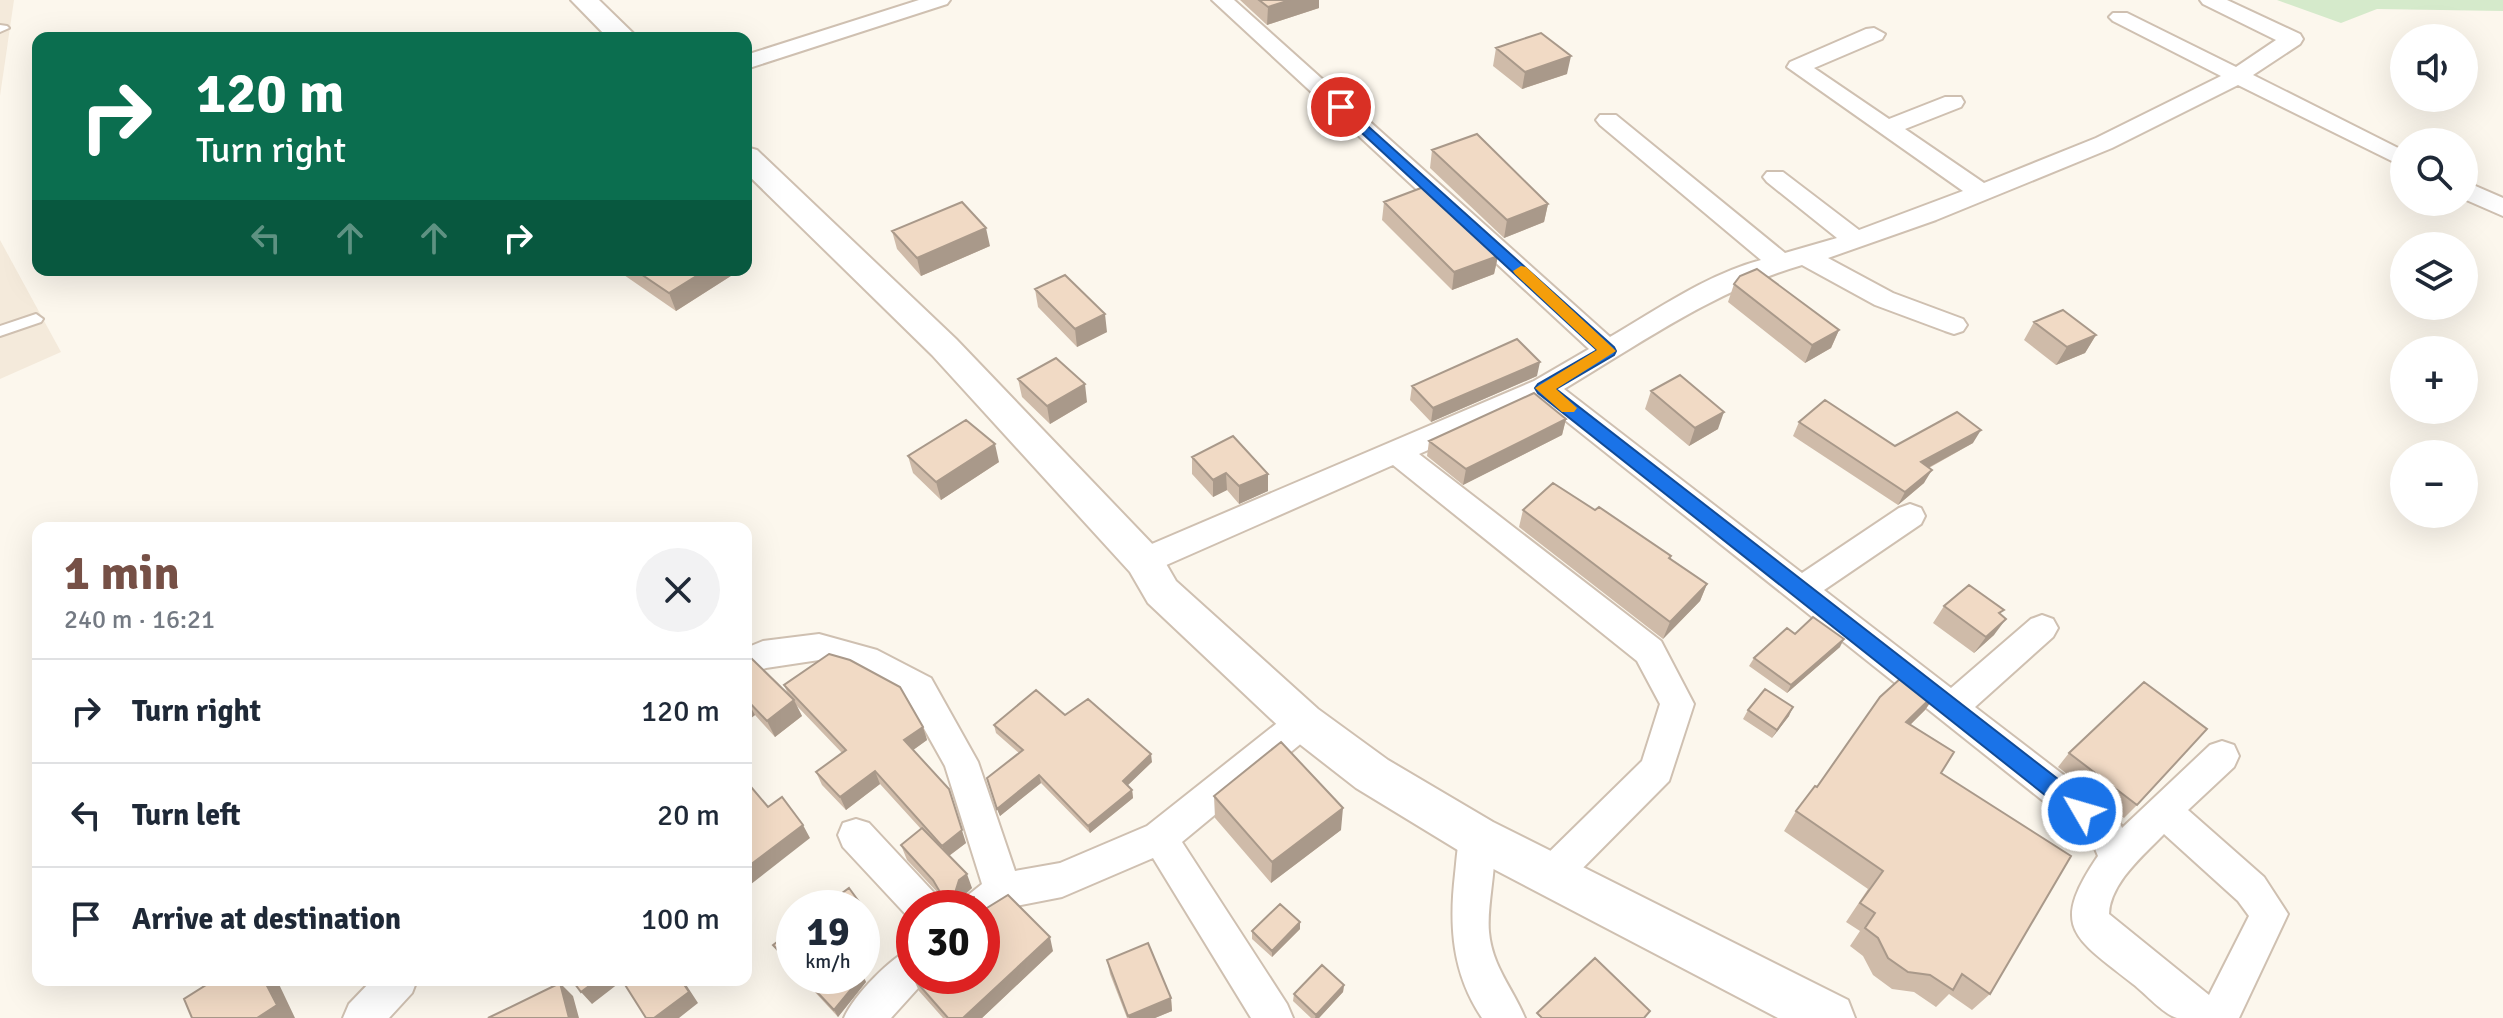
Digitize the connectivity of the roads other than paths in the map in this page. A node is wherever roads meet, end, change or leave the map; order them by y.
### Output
1 (584, 0) edge
2 (940, 0) edge
3 (1222, 0) edge
4 (2210, 0) edge
5 (2120, 17) dead end
6 (618, 32) edge
7 (1874, 34) dead end
8 (752, 60) edge
9 (2235, 78) junction
10 (1953, 102) dead end
11 (1608, 120) dead end
12 (1887, 128) junction
13 (2390, 153) edge
14 (752, 162) edge
15 (1775, 177) dead end
16 (1981, 192) junction
17 (2478, 196) edge
18 (2503, 208) edge
19 (1856, 240) junction
20 (1792, 260) junction
21 (36, 319) dead end
22 (1954, 325) dead end
23 (0, 331) edge
24 (1608, 351) junction
25 (1544, 388) junction
26 (1397, 453) junction
27 (1910, 516) dead end
28 (1144, 561) junction
29 (1801, 590) junction
30 (2042, 628) dead end
31 (752, 660) edge
32 (1951, 708) junction
33 (1303, 722) junction
34 (2222, 756) dead end
35 (2163, 810) junction
36 (856, 835) dead end
37 (1477, 837) junction
38 (1160, 838) junction
39 (2117, 859) junction
40 (1550, 876) junction
41 (907, 890) edge
42 (990, 890) edge
43 (1000, 897) edge
44 (896, 985) edge
45 (392, 986) edge
46 (363, 1018) edge
47 (864, 1018) edge
48 (1273, 1018) edge
49 (1505, 1018) edge
50 (1830, 1018) edge
51 (2207, 1018) edge
52 (2219, 1018) edge

1 - 6 street
2 - 8 street
3 - 24 street
4 - 9 street
5 - 9 street
7 - 12 street
9 - 13 street
9 - 16 street
10 - 12 street
11 - 20 street
12 - 16 street
14 - 28 street
15 - 19 street
16 - 19 street
17 - 18 street
19 - 20 street
20 - 22 street
20 - 24 street
21 - 23 lane
24 - 25 street
25 - 26 street
25 - 29 street
26 - 28 street
26 - 40 street
27 - 29 street
28 - 33 street
29 - 32 street
30 - 32 street
31 - 42 street
32 - 39 street
33 - 37 street
33 - 38 street
34 - 35 street
35 - 39 street
35 - 52 street
36 - 41 street
37 - 40 street
37 - 49 street
38 - 43 street
38 - 48 street
39 - 51 street
40 - 50 street
44 - 47 street
45 - 46 street

